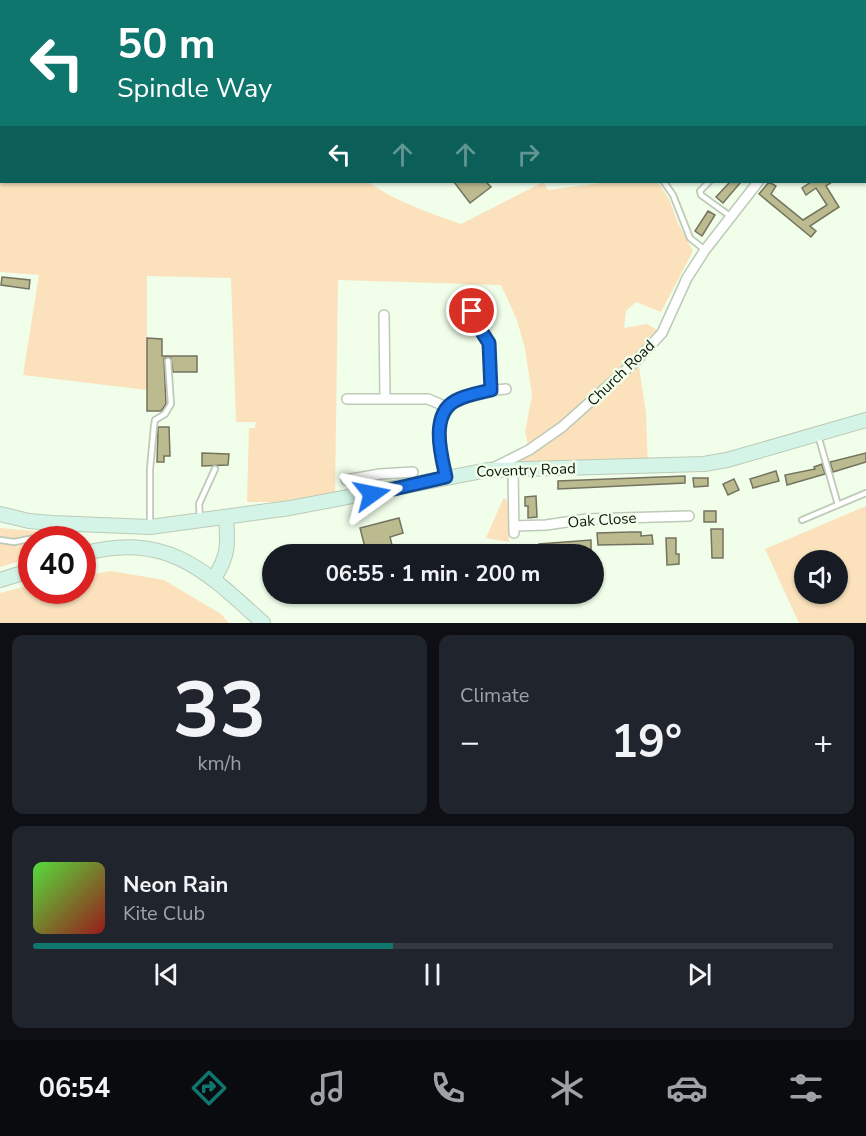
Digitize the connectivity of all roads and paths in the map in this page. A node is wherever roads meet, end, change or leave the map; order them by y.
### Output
1 (665, 183) edge
2 (708, 183) edge
3 (757, 183) edge
4 (729, 216) junction
5 (705, 250) junction
6 (472, 311) dead end
7 (384, 315) dead end
8 (168, 361) dead end
9 (506, 389) dead end
10 (491, 390) junction
11 (347, 399) dead end
12 (385, 399) junction
13 (447, 407) junction
14 (866, 420) edge
15 (818, 435) junction
16 (215, 469) dead end
17 (488, 470) junction
18 (513, 470) junction
19 (413, 472) dead end
20 (371, 477) junction
21 (446, 477) junction
22 (346, 480) dead end
23 (866, 493) edge
24 (372, 494) junction
25 (838, 505) junction
26 (0, 514) edge
27 (689, 516) dead end
28 (226, 517) junction
29 (200, 520) junction
30 (802, 520) dead end
31 (52, 523) junction
32 (150, 527) junction
33 (0, 540) edge
34 (96, 551) edge
35 (18, 574) edge
36 (214, 578) junction
37 (0, 580) edge
38 (263, 623) edge

1 - 5 lane
2 - 4 lane
3 - 4 street, Church Road
4 - 5 street, Church Road
5 - 17 street, Church Road
6 - 10 street
7 - 12 street
8 - 32 lane
9 - 10 street
10 - 13 street
11 - 12 street
12 - 13 street
13 - 21 street
14 - 15 street, Coventry Road
15 - 18 street, Coventry Road
15 - 25 lane
16 - 29 lane
17 - 18 street, Coventry Road
17 - 21 street, Coventry Road
18 - 27 street, Oak Close
19 - 20 street
20 - 22 street
20 - 24 street
21 - 24 street, Coventry Road
23 - 25 lane
24 - 28 street, Coventry Road
25 - 30 lane
26 - 31 street, Coventry Road
28 - 29 street, Coventry Road
28 - 36 street
29 - 32 street, Coventry Road
31 - 32 street, Coventry Road
31 - 33 lane
34 - 36 street
35 - 37 street
36 - 38 street

